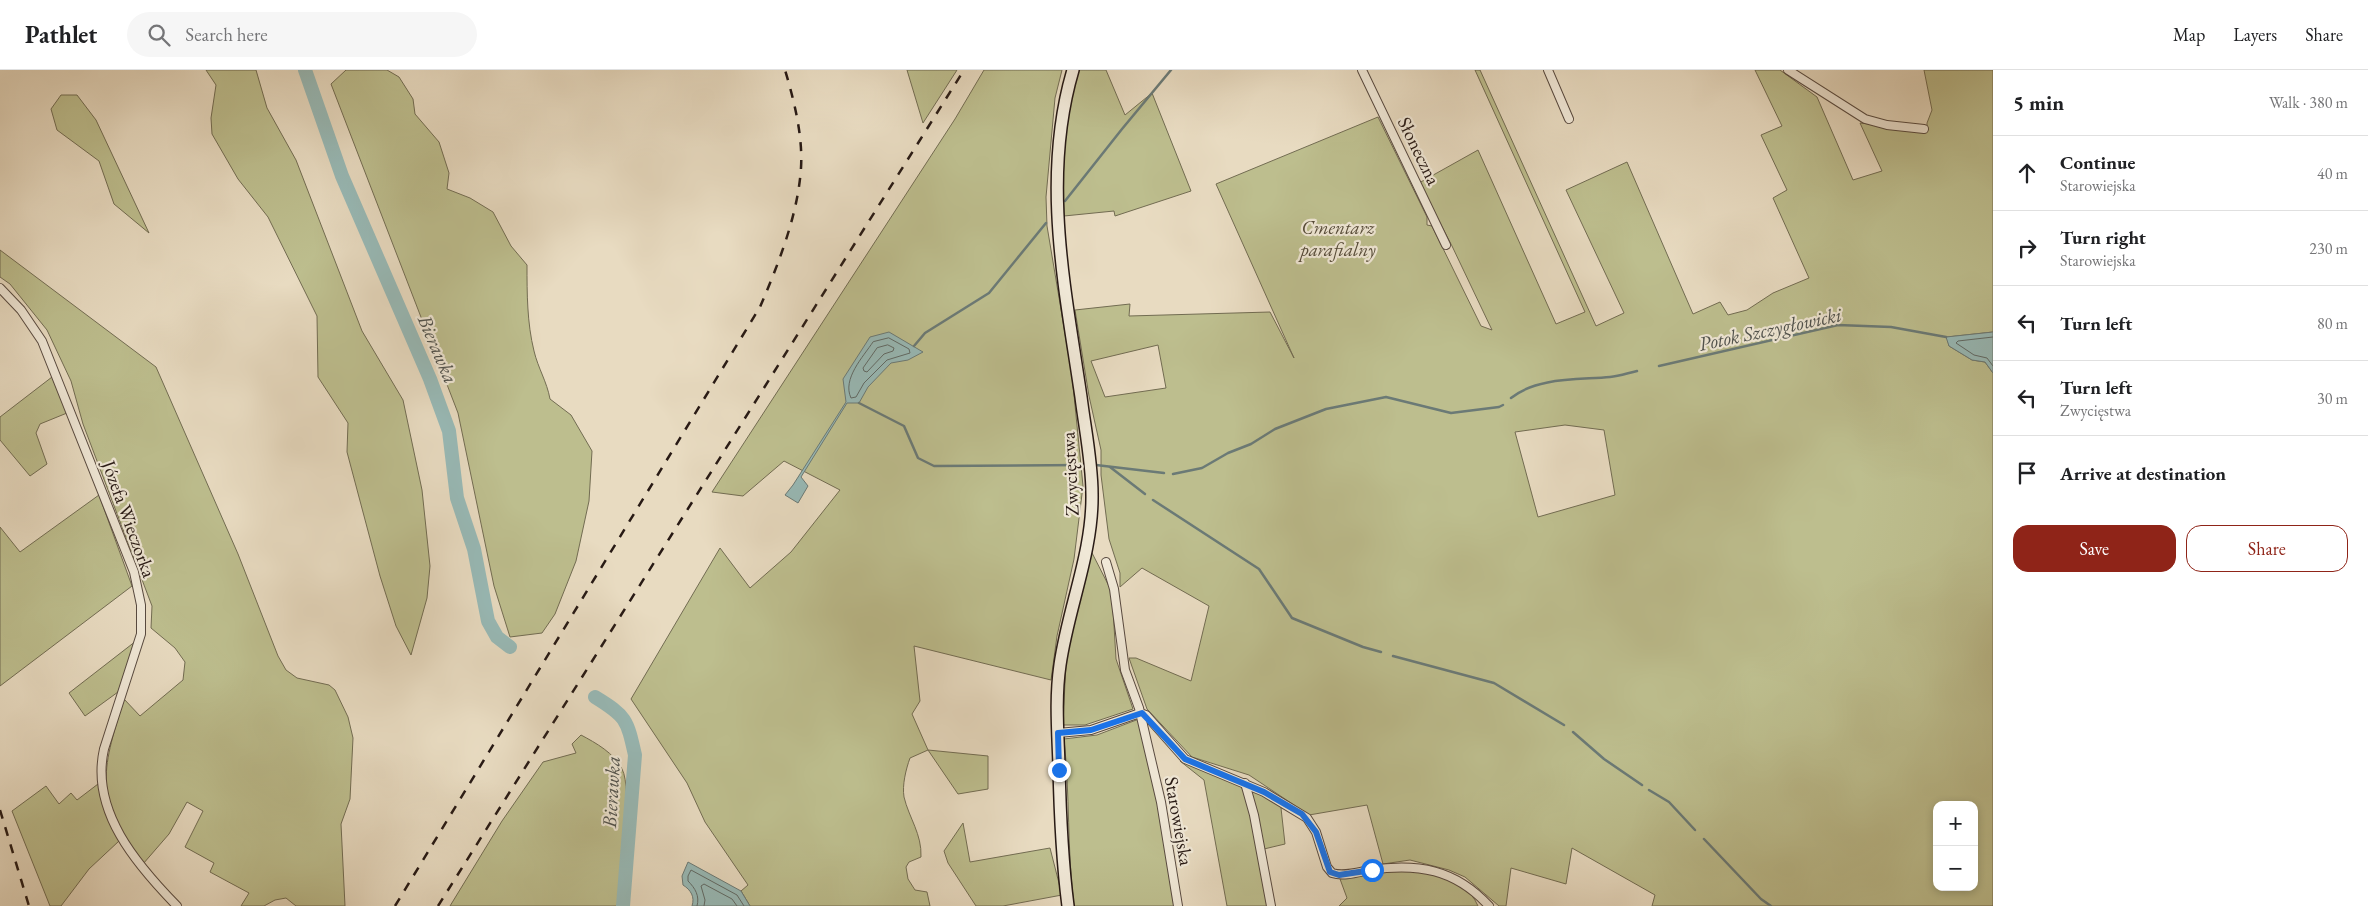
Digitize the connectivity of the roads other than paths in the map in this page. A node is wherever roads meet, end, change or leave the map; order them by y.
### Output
1 (1073, 70) edge
2 (1362, 70) edge
3 (1548, 70) edge
4 (1788, 70) edge
5 (1569, 119) dead end
6 (1924, 129) dead end
7 (1446, 245) dead end
8 (0, 288) edge
9 (1106, 562) dead end
10 (1140, 713) junction
11 (1058, 733) junction
12 (1245, 783) junction
13 (177, 906) edge
14 (1068, 906) edge
15 (1178, 906) edge
16 (1272, 906) edge
17 (1489, 906) edge

1 - 11 main road, Zwycięstwa
2 - 7 street, Słoneczna
3 - 5 street
4 - 6 street
8 - 13 street, Józefa Wieczorka
9 - 10 street, Starowiejska
10 - 11 street
10 - 12 street, Starowiejska
10 - 15 street, Starowiejska
11 - 14 main road, Zwycięstwa
12 - 16 street
12 - 17 street, Starowiejska

